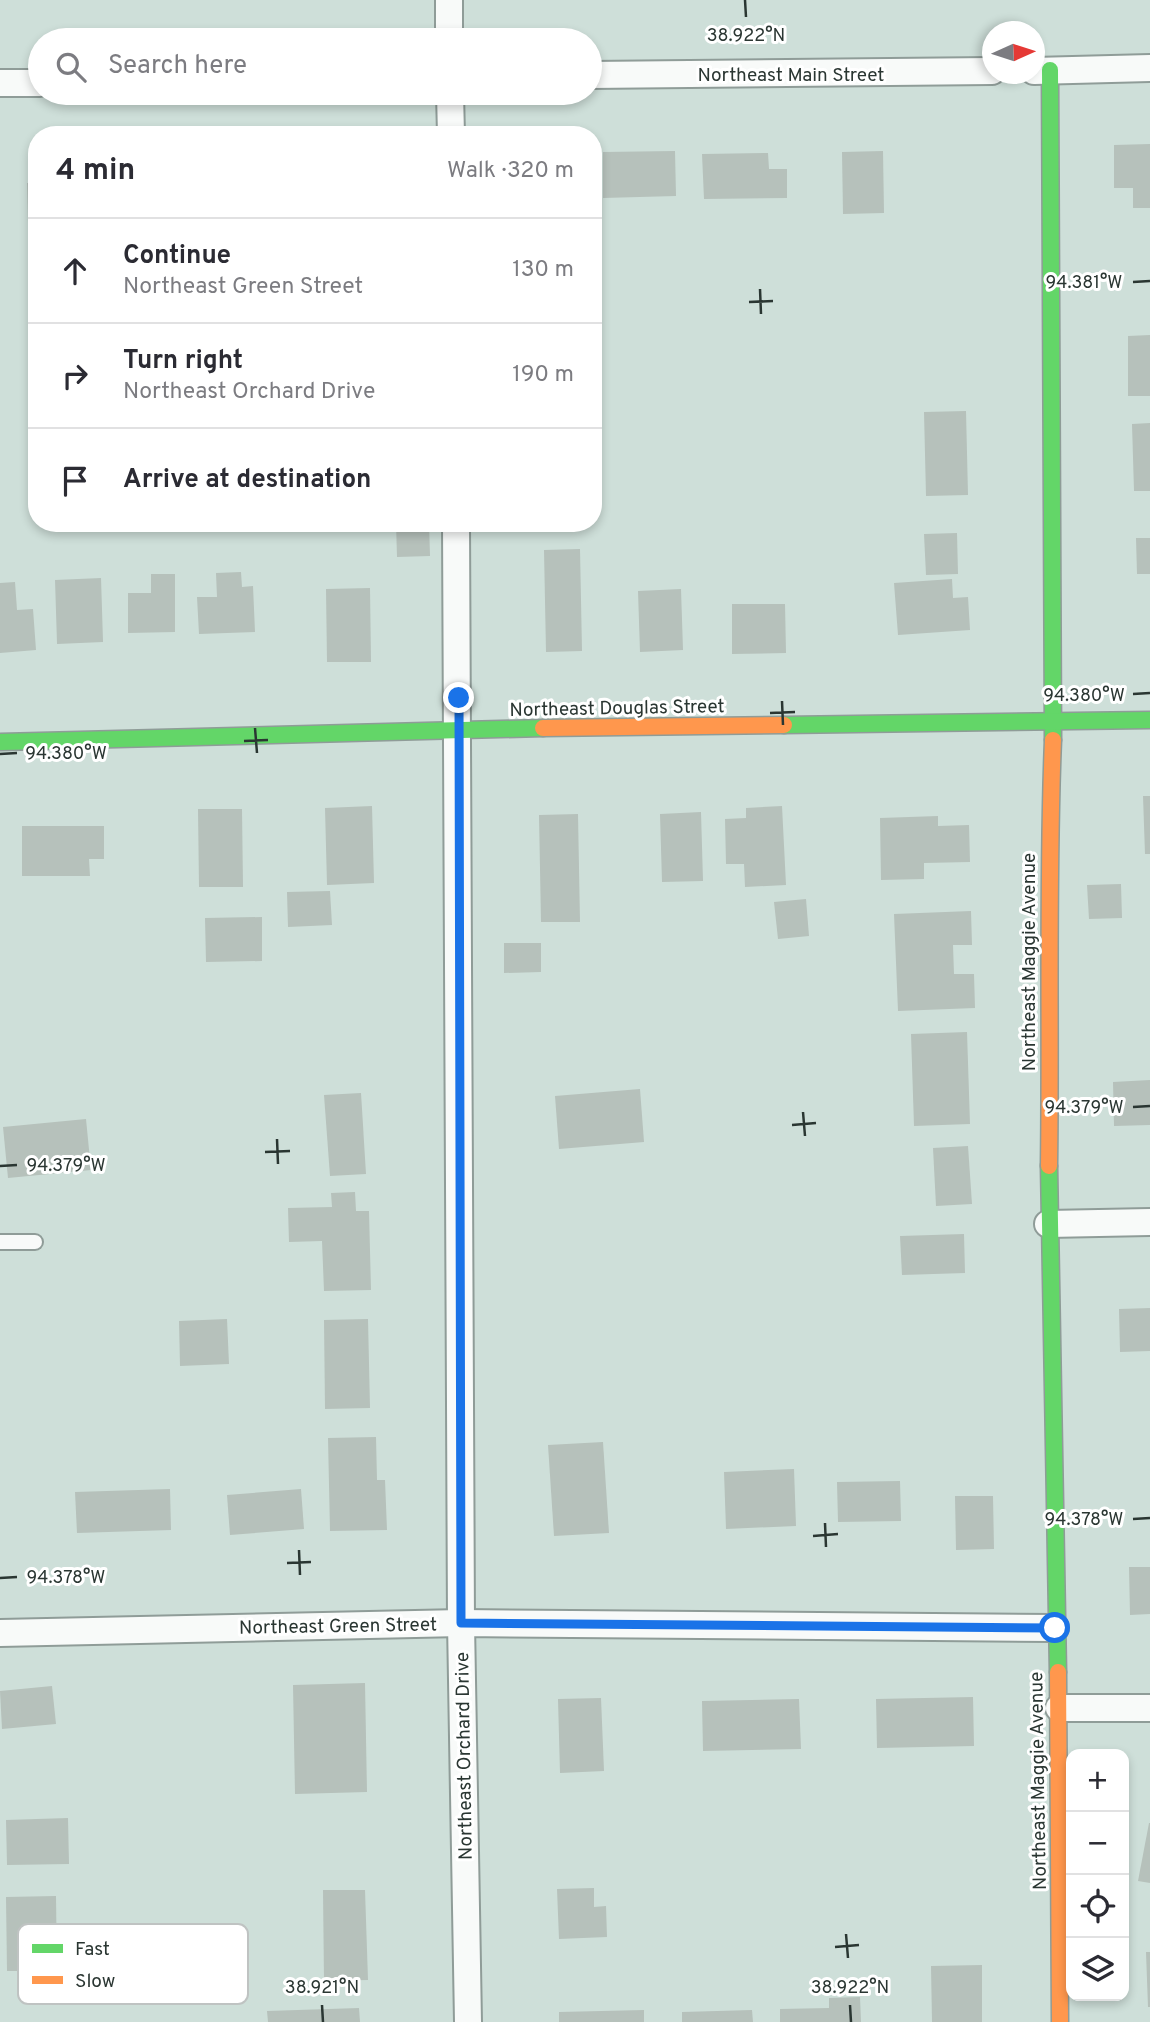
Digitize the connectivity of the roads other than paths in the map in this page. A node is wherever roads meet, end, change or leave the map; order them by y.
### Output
1 (449, 0) edge
2 (449, 28) edge
3 (1150, 68) edge
4 (982, 71) edge
5 (1045, 71) edge
6 (602, 75) edge
7 (0, 83) edge
8 (28, 83) edge
9 (1042, 84) edge
10 (450, 105) edge
11 (451, 126) edge
12 (456, 532) edge
13 (1150, 720) edge
14 (1054, 722) junction
15 (459, 729) junction
16 (0, 742) edge
17 (1150, 1222) edge
18 (1048, 1224) junction
19 (0, 1242) edge
20 (35, 1242) dead end
21 (461, 1623) junction
22 (1055, 1628) junction
23 (0, 1633) edge
24 (1059, 1708) junction
25 (1150, 1709) edge
26 (468, 2022) edge
27 (1060, 2022) edge

1 - 2 street
3 - 5 street
4 - 6 street, Northeast Main Street
7 - 8 street
9 - 14 street, Northeast Maggie Avenue
10 - 11 street
12 - 15 street, Northeast Orchard Drive
13 - 14 street, Northeast Douglas Street
14 - 15 street, Northeast Douglas Street
14 - 18 street, Northeast Maggie Avenue
15 - 16 street, Northeast Douglas Street
15 - 21 street, Northeast Orchard Drive
17 - 18 street
18 - 22 street, Northeast Maggie Avenue
19 - 20 lane
21 - 22 street, Northeast Green Street
21 - 23 street, Northeast Green Street
21 - 26 street, Northeast Orchard Drive
22 - 24 street, Northeast Maggie Avenue
24 - 25 street
24 - 27 street, Northeast Maggie Avenue

